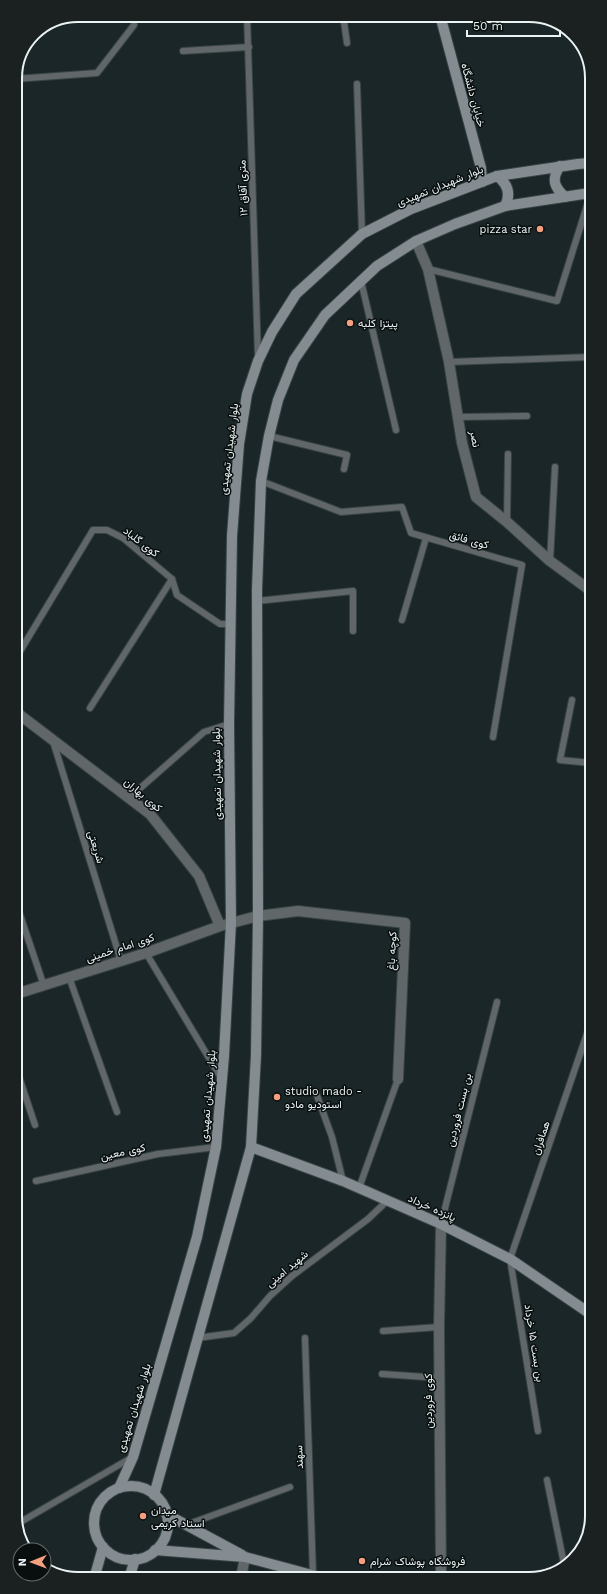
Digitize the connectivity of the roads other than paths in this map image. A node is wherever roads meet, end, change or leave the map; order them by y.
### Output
1 (247, 22) edge
2 (345, 22) edge
3 (442, 22) edge
4 (134, 25) dead end
5 (347, 43) dead end
6 (249, 47) junction
7 (183, 50) dead end
8 (22, 78) edge
9 (357, 84) dead end
10 (585, 164) edge
11 (560, 166) junction
12 (497, 176) junction
13 (482, 182) junction
14 (585, 195) edge
15 (566, 196) junction
16 (505, 206) junction
17 (585, 211) edge
18 (362, 234) junction
19 (416, 241) junction
20 (428, 269) junction
21 (361, 281) junction
22 (585, 357) edge
23 (258, 361) junction
24 (449, 362) junction
25 (527, 416) dead end
26 (459, 417) junction
27 (396, 430) dead end
28 (269, 436) junction
29 (508, 454) dead end
30 (555, 467) dead end
31 (344, 469) dead end
32 (261, 481) junction
33 (507, 522) junction
34 (426, 538) junction
35 (550, 561) junction
36 (172, 579) junction
37 (585, 587) edge
38 (257, 601) junction
39 (402, 620) dead end
40 (231, 624) junction
41 (352, 631) dead end
42 (22, 648) edge
43 (572, 700) dead end
44 (90, 708) dead end
45 (22, 716) edge
46 (229, 724) junction
47 (493, 737) dead end
48 (52, 738) junction
49 (585, 763) edge
50 (128, 798) junction
51 (258, 916) junction
52 (22, 921) edge
53 (231, 923) junction
54 (220, 926) junction
55 (146, 952) junction
56 (121, 961) junction
57 (69, 977) junction
58 (44, 986) junction
59 (22, 992) edge
60 (497, 1002) dead end
61 (585, 1040) edge
62 (222, 1079) junction
63 (398, 1079) joint
64 (22, 1086) edge
65 (316, 1093) dead end
66 (117, 1112) dead end
67 (35, 1125) dead end
68 (216, 1147) junction
69 (251, 1147) junction
70 (36, 1181) dead end
71 (343, 1181) junction
72 (359, 1188) junction
73 (386, 1201) junction
74 (441, 1224) junction
75 (510, 1259) junction
76 (585, 1311) edge
77 (439, 1327) junction
78 (383, 1331) dead end
79 (197, 1338) junction
80 (305, 1338) dead end
81 (382, 1374) dead end
82 (440, 1378) junction
83 (538, 1431) dead end
84 (133, 1458) junction
85 (547, 1480) dead end
86 (290, 1487) dead end
87 (119, 1488) junction
88 (154, 1495) junction
89 (166, 1514) junction
90 (22, 1521) edge
91 (185, 1525) junction
92 (103, 1547) junction
93 (155, 1550) junction
94 (245, 1556) junction
95 (135, 1559) junction
96 (563, 1560) edge
97 (96, 1572) edge
98 (131, 1572) edge
99 (242, 1572) edge
100 (303, 1572) edge
101 (318, 1572) edge
102 (441, 1572) edge

1 - 6 lane, ۱۲ متری آفاق
2 - 5 lane
3 - 13 main road, خیابان دانشگاه
4 - 8 lane
6 - 7 lane
6 - 23 lane, ۱۲ متری آفاق
9 - 18 lane
10 - 11 main road, بلوار شهیدان تمهیدی
11 - 12 main road, بلوار شهیدان تمهیدی
11 - 15 main road
12 - 13 main road, بلوار شهیدان تمهیدی
12 - 16 main road
13 - 18 main road, بلوار شهیدان تمهیدی
14 - 15 main road
15 - 16 main road
16 - 19 main road
17 - 20 lane
18 - 23 main road, بلوار شهیدان تمهیدی
19 - 20 street, نصر
19 - 21 main road
20 - 24 street, نصر
21 - 27 lane
21 - 28 main road
22 - 24 lane
23 - 40 main road, بلوار شهیدان تمهیدی
24 - 26 street, نصر
25 - 26 lane
26 - 33 street, نصر
28 - 31 lane
28 - 32 main road
29 - 33 lane
30 - 35 lane
32 - 34 lane, کوی فائق
32 - 38 main road
33 - 35 street, نصر
34 - 39 lane
34 - 47 lane, کوی فائق
35 - 37 street, نصر
36 - 40 lane, کوی گلباد
36 - 42 lane, کوی گلباد
36 - 44 lane
38 - 41 lane
38 - 51 main road
40 - 46 main road, بلوار شهیدان تمهیدی
43 - 49 lane
45 - 48 street, کوی بهاران
46 - 50 lane
46 - 53 main road, بلوار شهیدان تمهیدی
48 - 50 street, کوی بهاران
48 - 56 lane, شریعتی
50 - 54 street, کوی بهاران
51 - 53 street, کوی امام خمینی
51 - 63 street, کوچه باغ
51 - 69 main road
52 - 58 lane
53 - 54 street, کوی امام خمینی
53 - 62 main road, بلوار شهیدان تمهیدی
54 - 55 street, کوی امام خمینی
55 - 56 street, کوی امام خمینی
55 - 62 lane
56 - 57 street, کوی امام خمینی
57 - 58 street, کوی امام خمینی
57 - 66 lane
58 - 59 street, کوی امام خمینی
60 - 74 lane, بن بست فروردین
61 - 75 lane, همافران
62 - 68 main road, بلوار شهیدان تمهیدی
63 - 72 lane
64 - 67 lane
65 - 71 lane
68 - 70 lane, کوی معین
68 - 84 main road, بلوار شهیدان تمهیدی
69 - 71 main road, پانزده خرداد
69 - 79 main road
71 - 72 main road, پانزده خرداد
72 - 73 main road, پانزده خرداد
73 - 74 main road, پانزده خرداد
73 - 79 lane, شهید امینی
74 - 75 main road, پانزده خرداد
74 - 77 street, کوی فروردین
75 - 76 main road, پانزده خرداد
75 - 83 lane, بن بست ۱۵ خرداد
77 - 78 lane
77 - 82 street, کوی فروردین
79 - 88 main road
80 - 101 lane, سهند
81 - 82 lane
82 - 102 street, کوی فروردین
84 - 87 main road, بلوار شهیدان تمهیدی
84 - 90 lane
85 - 96 lane
86 - 91 lane
87 - 88 main road
87 - 92 main road
88 - 89 main road
89 - 91 main road
89 - 93 main road
91 - 94 main road
92 - 95 main road
92 - 97 main road
93 - 94 main road
93 - 95 main road
94 - 99 street
94 - 100 main road
95 - 98 main road

